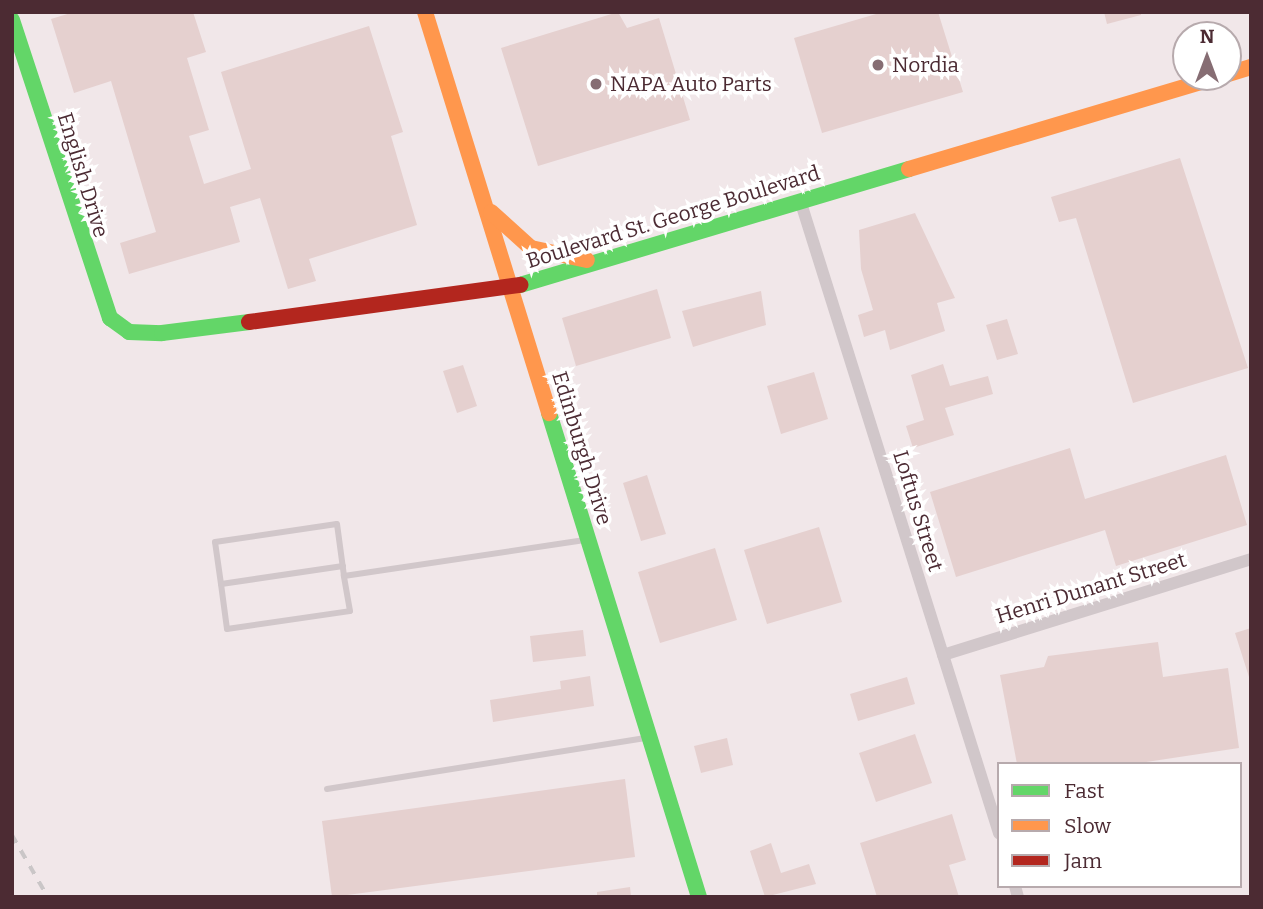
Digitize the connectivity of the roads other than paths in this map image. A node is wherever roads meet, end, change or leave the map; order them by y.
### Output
1 (425, 12) edge
2 (12, 20) edge
3 (1172, 90) edge
4 (480, 192) junction
5 (800, 201) junction
6 (604, 259) junction
7 (511, 288) junction
8 (129, 332) joint
9 (588, 540) junction
10 (1251, 559) edge
11 (343, 566) junction
12 (344, 576) junction
13 (221, 584) junction
14 (943, 655) junction
15 (649, 737) junction
16 (327, 789) dead end
17 (997, 826) edge
18 (699, 897) edge

1 - 4 street, Edinburgh Drive
2 - 8 street, English Drive
3 - 5 street, Boulevard St. George Boulevard
4 - 6 street
4 - 7 street, Edinburgh Drive
5 - 6 street, Boulevard St. George Boulevard
5 - 14 street, Loftus Street
6 - 7 street, Boulevard St. George Boulevard
7 - 8 street, Boulevard St. George Boulevard
7 - 9 street, Edinburgh Drive
9 - 12 lane
9 - 15 street, Edinburgh Drive
10 - 14 street, Henri Dunant Street
11 - 12 lane
11 - 13 lane
11 - 13 lane
12 - 13 lane
14 - 17 street, Loftus Street
15 - 16 lane
15 - 18 street, Edinburgh Drive

